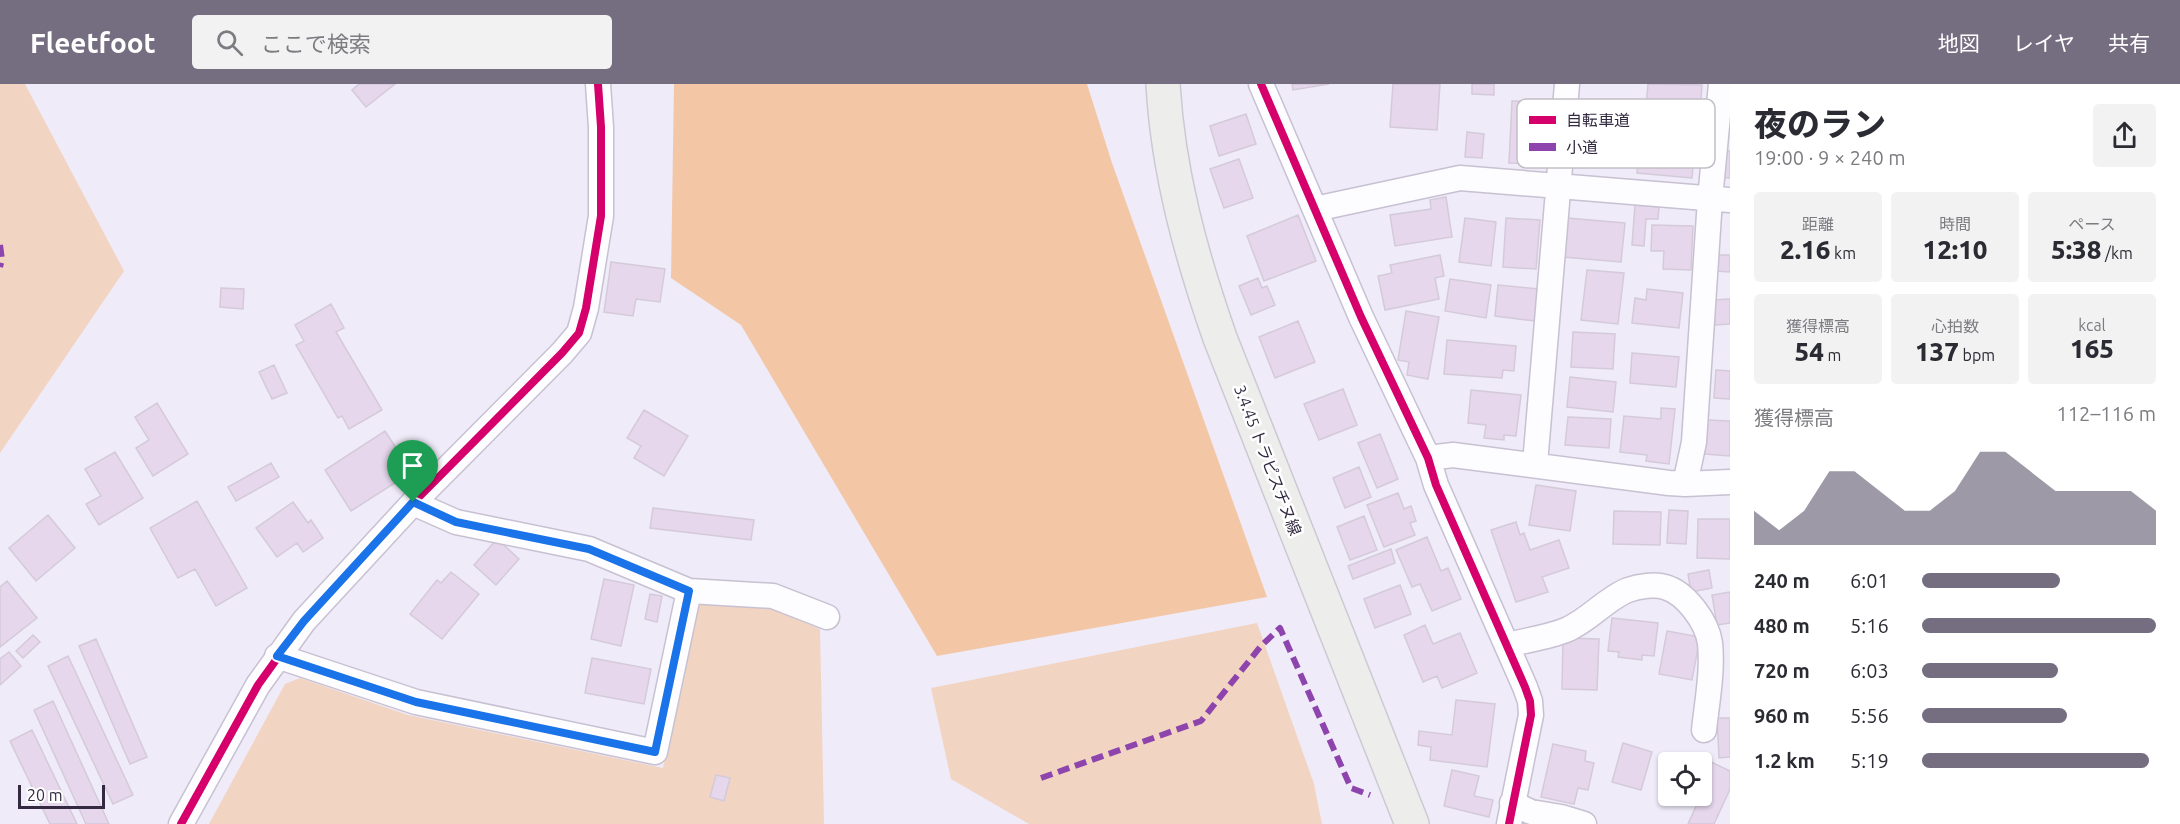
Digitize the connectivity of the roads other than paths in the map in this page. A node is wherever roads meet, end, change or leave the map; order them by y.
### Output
1 (598, 84) edge
2 (1163, 84) edge
3 (1261, 84) edge
4 (1567, 84) edge
5 (1721, 84) edge
6 (1566, 99) edge
7 (1560, 168) edge
8 (1558, 187) junction
9 (1720, 200) edge
10 (1315, 209) junction
11 (1428, 458) junction
12 (1535, 464) junction
13 (1730, 482) edge
14 (1685, 484) junction
15 (413, 502) junction
16 (689, 591) junction
17 (826, 617) dead end
18 (1508, 645) junction
19 (277, 656) junction
20 (1704, 730) dead end
21 (1511, 813) edge
22 (181, 824) edge
23 (1412, 824) edge
24 (1584, 824) edge

1 - 15 street
2 - 23 main road, 3.4.45 トラピスチヌ線
3 - 10 street
4 - 6 street
5 - 9 street
7 - 8 street
8 - 9 street
8 - 10 street
8 - 12 street
9 - 14 street
10 - 11 street
11 - 12 street
11 - 18 street
12 - 14 street
13 - 14 street
15 - 16 street
15 - 19 street
16 - 17 street
16 - 19 street
18 - 20 street
18 - 21 street
19 - 22 street
21 - 24 street

